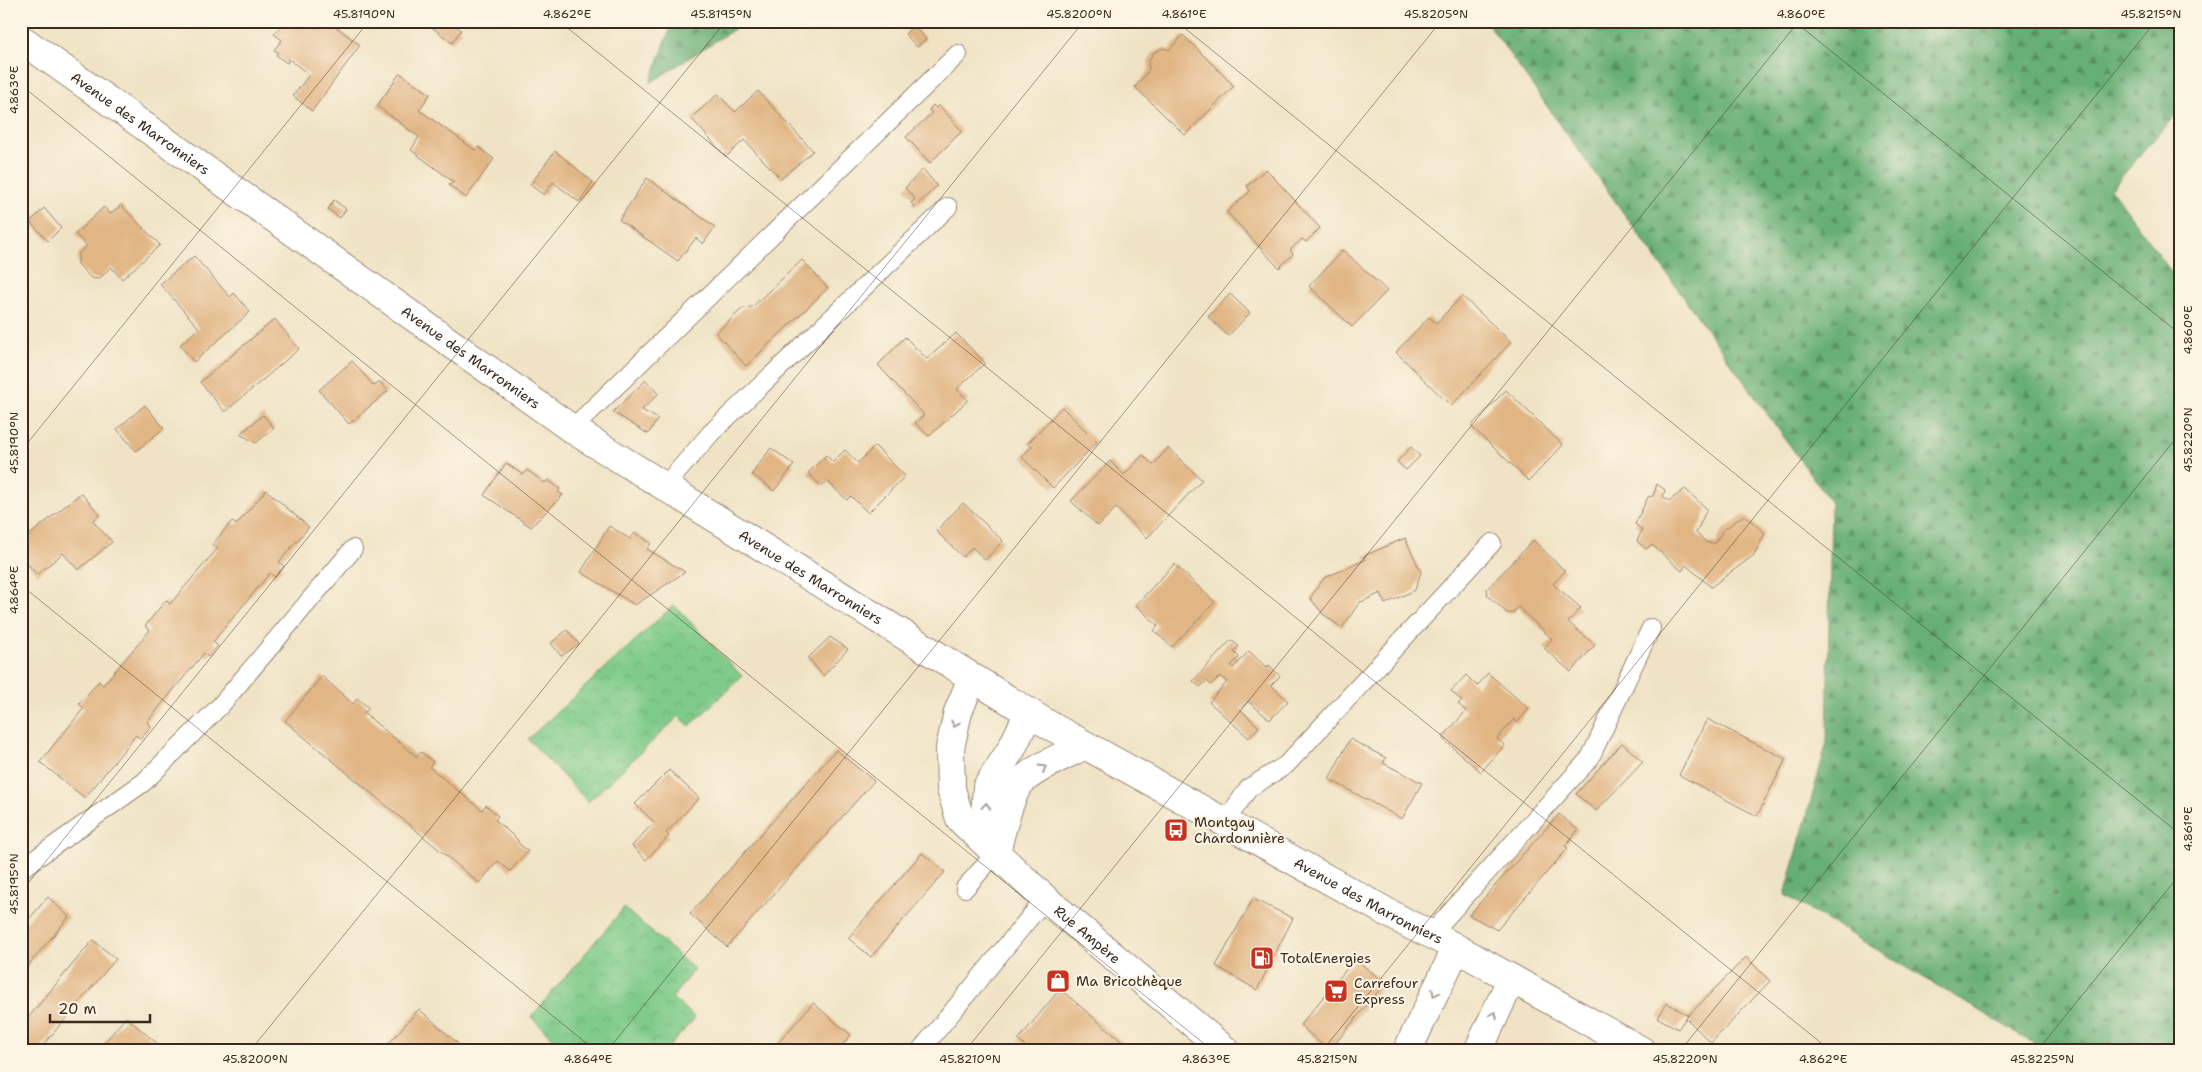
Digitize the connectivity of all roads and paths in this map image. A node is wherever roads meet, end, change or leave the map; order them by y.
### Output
1 (21, 39) edge
2 (958, 54) dead end
3 (948, 207) dead end
4 (572, 429) junction
5 (664, 487) junction
6 (1492, 543) dead end
7 (353, 549) dead end
8 (1651, 628) dead end
9 (972, 678) junction
10 (1030, 712) junction
11 (1085, 745) junction
12 (1224, 823) junction
13 (996, 853) junction
14 (21, 869) edge
15 (965, 888) dead end
16 (1045, 899) junction
17 (1431, 934) junction
18 (1456, 949) junction
19 (1511, 980) junction
20 (920, 1051) edge
21 (1226, 1051) edge
22 (1407, 1051) edge
23 (1478, 1051) edge
24 (1642, 1051) edge

1 - 4 main road, Avenue des Marronniers
2 - 4 lane
3 - 5 lane
4 - 5 main road, Avenue des Marronniers
5 - 9 main road, Avenue des Marronniers
6 - 12 lane
7 - 14 lane
8 - 17 lane
9 - 10 main road, Avenue des Marronniers
9 -> 13 main road, Rue Ampère
10 - 11 main road, Avenue des Marronniers
13 -> 10 main road
11 - 12 main road, Avenue des Marronniers
13 -> 11 main road
12 - 17 main road, Avenue des Marronniers
13 - 15 lane
13 - 16 main road, Rue Ampère
16 - 20 lane
16 - 21 main road, Rue Ampère
17 - 18 main road, Avenue des Marronniers
18 - 19 main road, Avenue des Marronniers
18 -> 22 main road
23 -> 19 main road
19 - 24 main road, Avenue des Marronniers

